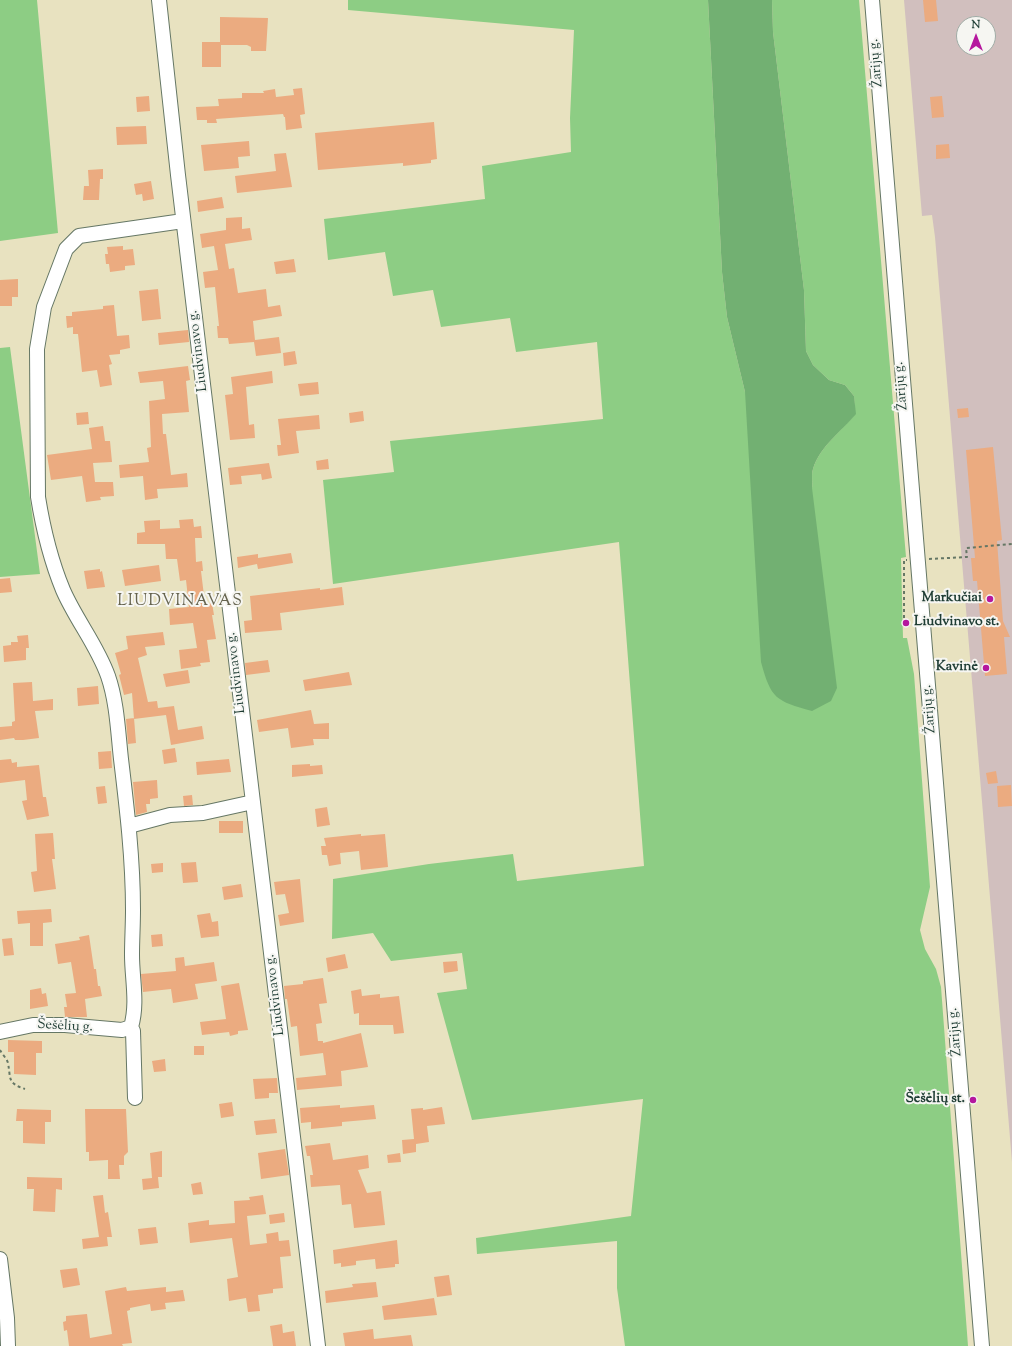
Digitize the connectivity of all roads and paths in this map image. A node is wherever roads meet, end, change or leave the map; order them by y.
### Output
1 (159, 0) edge
2 (872, 0) edge
3 (183, 221) junction
4 (1012, 544) edge
5 (917, 560) junction
6 (904, 618) dead end
7 (253, 802) junction
8 (129, 826) junction
9 (131, 1027) junction
10 (0, 1032) edge
11 (0, 1050) edge
12 (25, 1089) dead end
13 (135, 1098) dead end
14 (0, 1259) edge
15 (8, 1346) edge
16 (318, 1346) edge
17 (982, 1346) edge

1 - 3 street, Liudvinavo g.
2 - 5 street, Žarijų g.
3 - 7 street, Liudvinavo g.
3 - 8 street
4 - 5 path
5 - 6 path
5 - 17 street, Žarijų g.
7 - 8 street
7 - 16 street, Liudvinavo g.
8 - 9 street
9 - 10 street, Šešėlių g.
9 - 13 street
11 - 12 path
14 - 15 street

